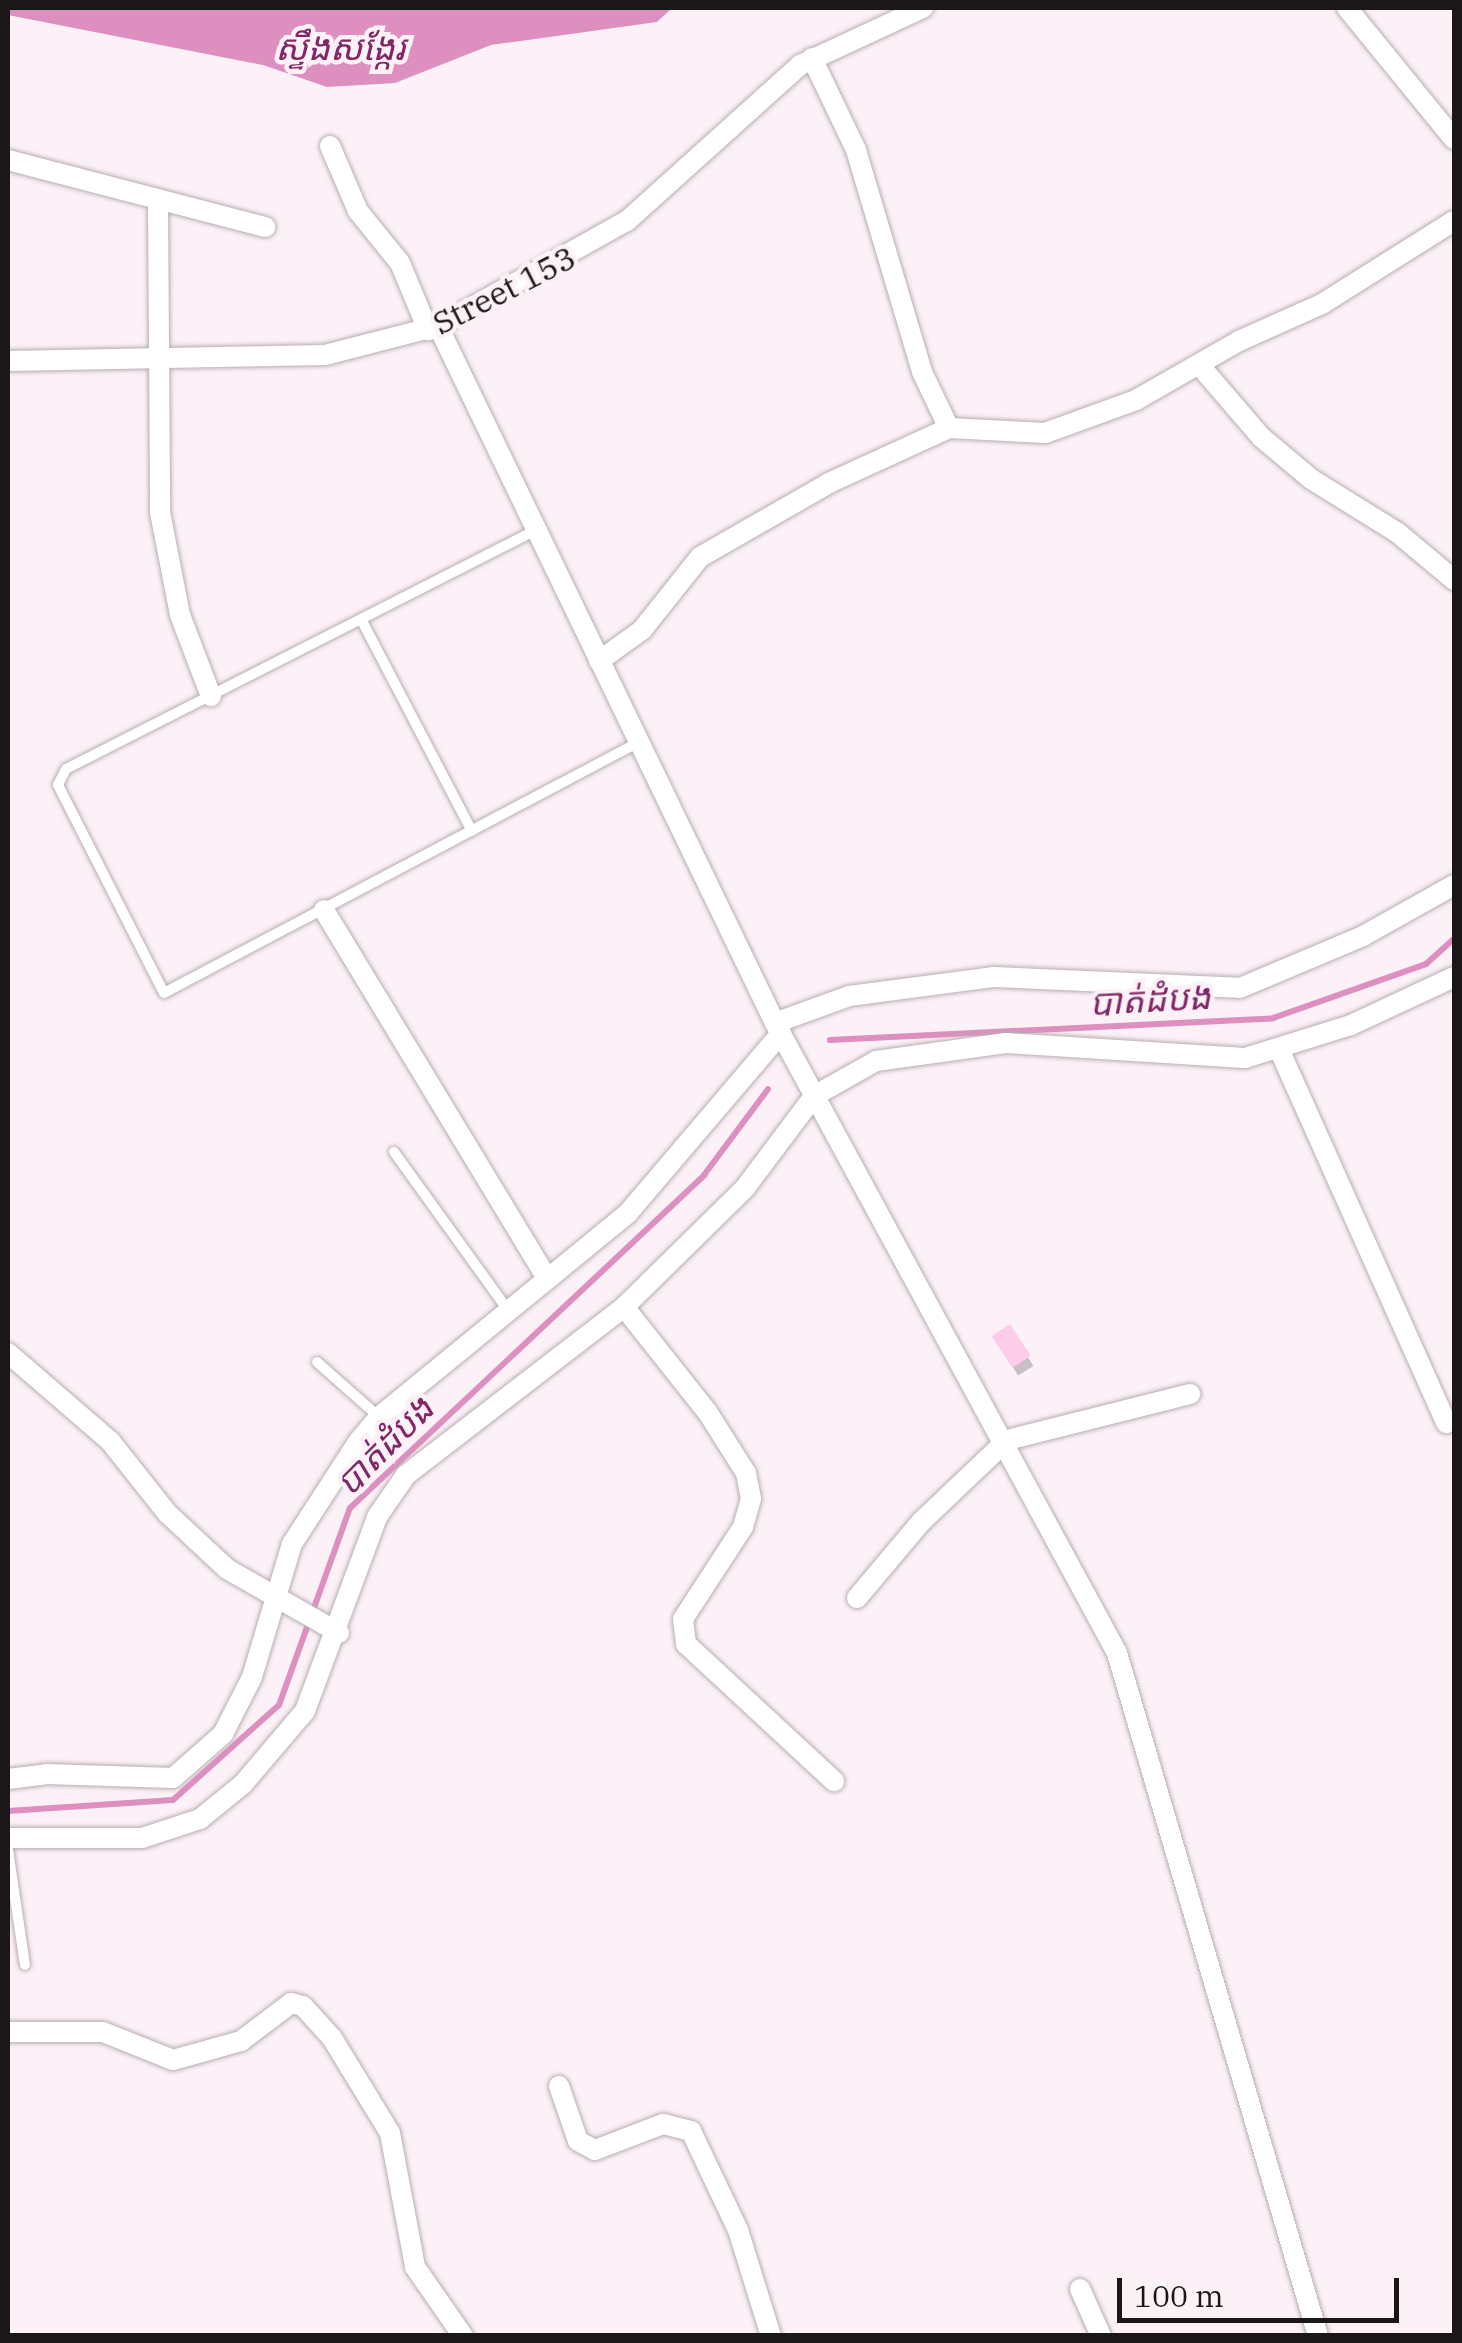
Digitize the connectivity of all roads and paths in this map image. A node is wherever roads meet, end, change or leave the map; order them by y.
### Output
1 (923, 8) edge
2 (1347, 8) edge
3 (812, 58) junction
4 (1454, 139) edge
5 (330, 146) dead end
6 (8, 160) edge
7 (158, 204) junction
8 (1454, 221) edge
9 (264, 227) dead end
10 (433, 328) junction
11 (161, 358) junction
12 (8, 361) edge
13 (1202, 367) junction
14 (949, 428) junction
15 (536, 530) junction
16 (1454, 580) edge
17 (361, 619) junction
18 (600, 661) junction
19 (210, 696) junction
20 (639, 742) junction
21 (472, 831) junction
22 (1454, 884) edge
23 (324, 910) junction
24 (1454, 977) edge
25 (778, 1028) junction
26 (1279, 1049) junction
27 (814, 1096) junction
28 (394, 1152) dead end
29 (546, 1277) junction
30 (624, 1307) junction
31 (508, 1310) junction
32 (8, 1353) edge
33 (317, 1362) dead end
34 (1190, 1394) dead end
35 (379, 1417) junction
36 (1446, 1423) dead end
37 (1007, 1440) junction
38 (857, 1598) dead end
39 (276, 1600) junction
40 (339, 1633) junction
41 (8, 1779) edge
42 (834, 1781) dead end
43 (8, 1838) edge
44 (8, 1850) edge
45 (25, 1965) dead end
46 (8, 2032) edge
47 (559, 2086) dead end
48 (1080, 2289) dead end
49 (464, 2336) edge
50 (771, 2336) edge
51 (1101, 2336) edge
52 (1318, 2336) edge

1 - 3 street, Street 153
2 - 4 street
3 - 10 street, Street 153
3 - 14 street
5 - 10 street
6 - 7 street
7 - 9 street
7 - 11 street
8 - 13 street
10 - 11 street, Street 153
10 - 15 street
11 - 12 street, Street 153
11 - 19 street
13 - 14 street
13 - 16 street
14 - 18 street
15 - 17 lane
15 - 18 street
17 - 19 lane
17 - 21 lane
18 - 20 street
19 - 23 lane
20 - 21 lane
20 - 25 street
21 - 23 lane
22 - 25 street
23 - 29 street
24 - 26 street
25 - 27 street
25 - 29 street
26 - 27 street
26 - 36 street
27 - 30 street
27 - 37 street
28 - 31 lane
29 - 31 street
30 - 40 street
30 - 42 street
31 - 35 street
32 - 39 street
33 - 35 lane
34 - 37 street
35 - 39 street
37 - 38 street
37 - 52 street
39 - 40 street
39 - 41 street
40 - 43 street
44 - 45 lane
46 - 49 street
47 - 50 street
48 - 51 street

